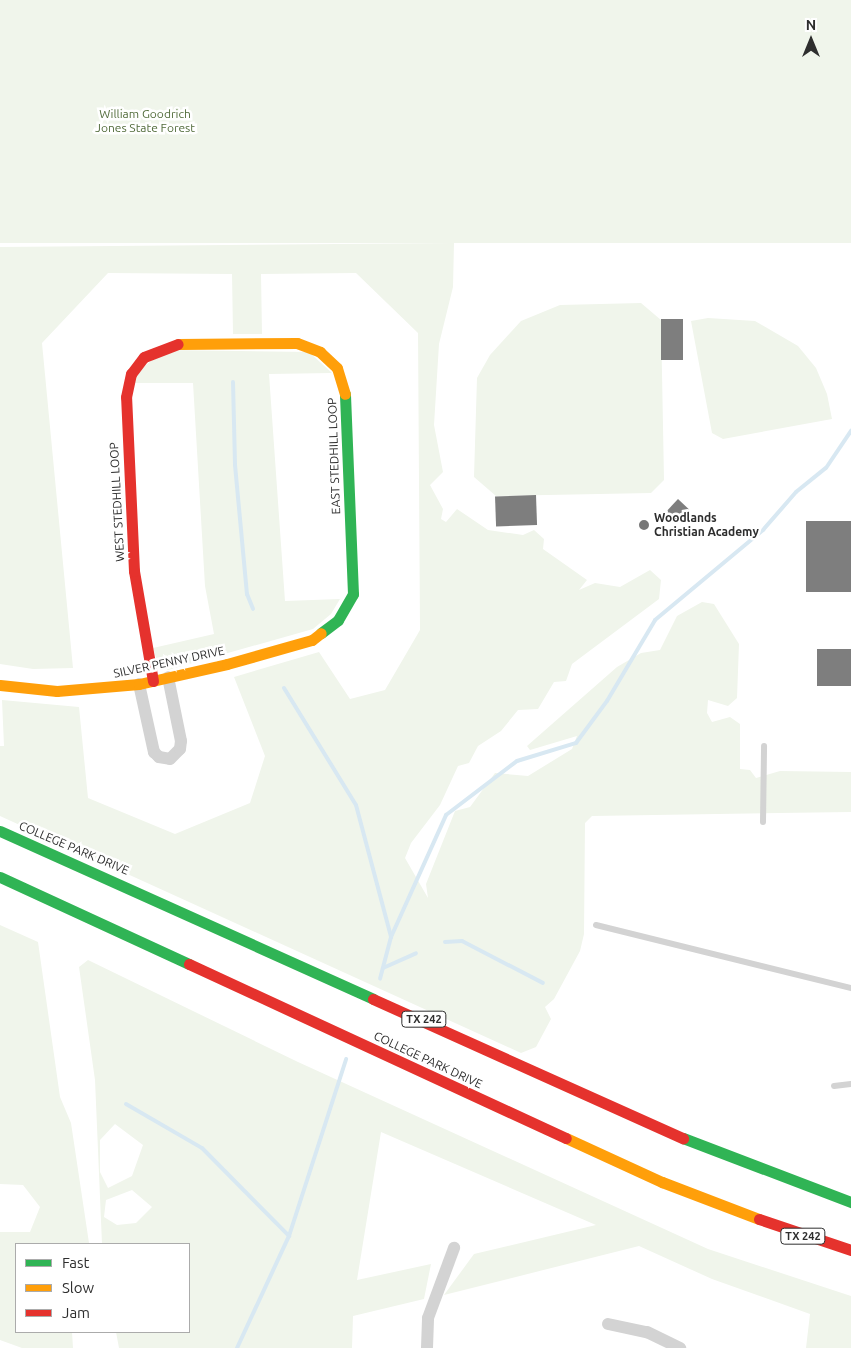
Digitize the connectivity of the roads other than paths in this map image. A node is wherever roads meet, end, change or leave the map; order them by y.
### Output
1 (172, 344) joint
2 (312, 640) joint
3 (168, 677) junction
4 (153, 681) junction
5 (139, 684) junction
6 (0, 685) edge
7 (764, 746) dead end
8 (763, 822) dead end
9 (0, 831) edge
10 (0, 877) edge
11 (596, 925) dead end
12 (851, 988) edge
13 (851, 1084) edge
14 (834, 1086) dead end
15 (851, 1202) edge
16 (454, 1248) dead end
17 (851, 1250) edge
18 (608, 1324) dead end
19 (427, 1348) edge
20 (680, 1348) edge

1 - 2 main road, EAST STEDHILL LOOP
1 - 4 main road, WEST STEDHILL LOOP
2 - 3 main road, SILVER PENNY DRIVE
3 - 4 main road, SILVER PENNY DRIVE
3 - 5 street
4 - 5 main road, SILVER PENNY DRIVE
5 - 6 main road, SILVER PENNY DRIVE
7 - 8 lane
9 - 15 main road, COLLEGE PARK DRIVE / TX 242
10 - 17 main road, COLLEGE PARK DRIVE / TX 242
11 - 12 lane
13 - 14 lane
16 - 19 street
18 - 20 street

